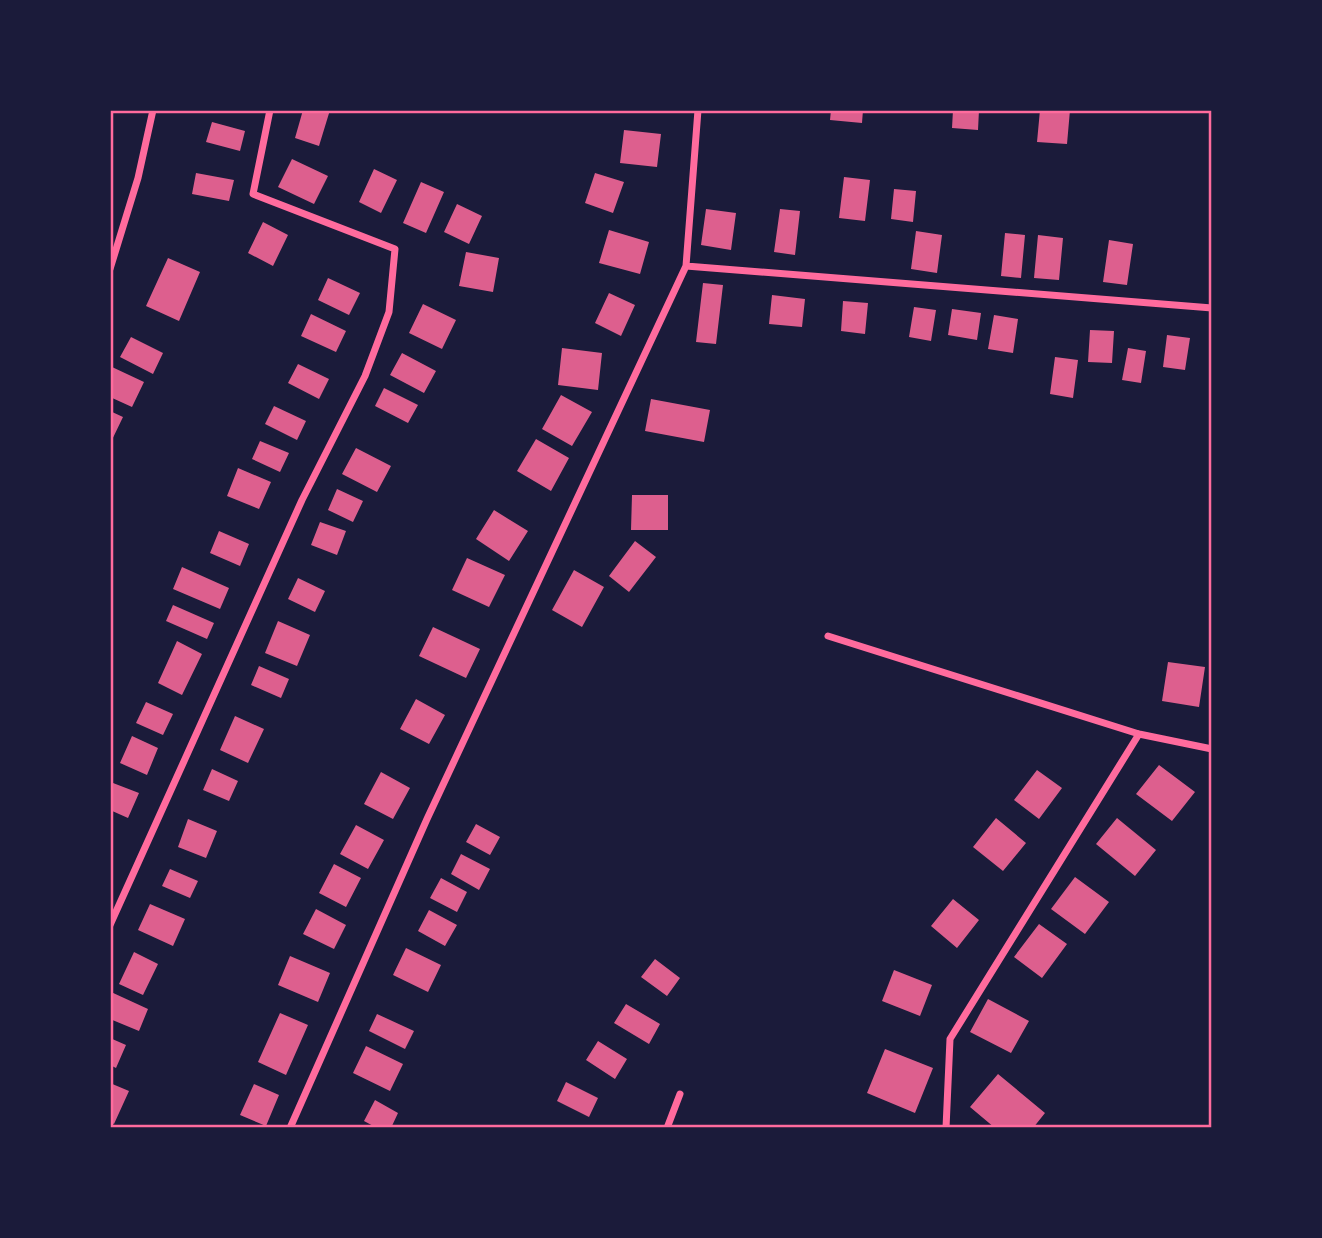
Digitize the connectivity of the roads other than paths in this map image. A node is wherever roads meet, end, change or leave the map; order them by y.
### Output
1 (153, 110) edge
2 (270, 110) edge
3 (698, 110) edge
4 (686, 266) junction
5 (110, 269) edge
6 (1212, 308) edge
7 (828, 636) dead end
8 (1139, 734) junction
9 (1212, 749) edge
10 (110, 925) edge
11 (680, 1094) dead end
12 (290, 1128) edge
13 (667, 1128) edge
14 (946, 1128) edge

1 - 5 street
2 - 10 street
3 - 4 street
4 - 6 street
4 - 12 street
7 - 8 street
8 - 9 street
8 - 14 street
11 - 13 street

